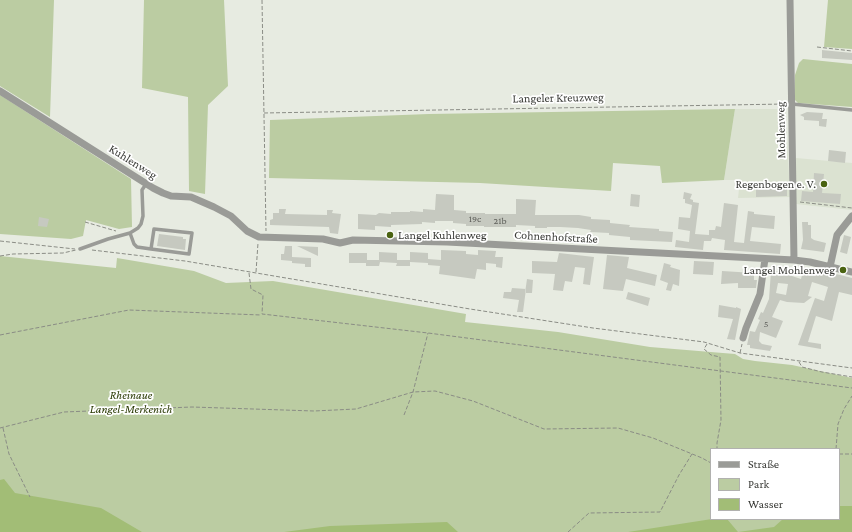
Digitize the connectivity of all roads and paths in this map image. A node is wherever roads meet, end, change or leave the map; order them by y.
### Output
1 (262, 0) edge
2 (790, 0) edge
3 (817, 48) dead end
4 (852, 51) edge
5 (0, 91) edge
6 (792, 104) junction
7 (852, 110) edge
8 (264, 113) junction
9 (146, 184) junction
10 (793, 202) junction
11 (852, 208) edge
12 (852, 216) edge
13 (85, 222) dead end
14 (118, 231) dead end
15 (130, 232) junction
16 (262, 237) junction
17 (0, 241) edge
18 (80, 249) junction
19 (151, 249) junction
20 (0, 256) edge
21 (765, 259) junction
22 (794, 260) junction
23 (830, 266) junction
24 (249, 272) junction
25 (852, 272) edge
26 (256, 273) junction
27 (262, 314) junction
28 (428, 333) junction
29 (0, 335) edge
30 (743, 338) joint
31 (707, 343) junction
32 (740, 353) junction
33 (799, 362) junction
34 (852, 368) edge
35 (721, 372) junction
36 (852, 377) edge
37 (852, 388) edge
38 (413, 392) junction
39 (852, 396) edge
40 (404, 416) dead end
41 (0, 428) edge
42 (2, 428) junction
43 (717, 448) edge
44 (836, 448) edge
45 (692, 454) junction
46 (840, 454) edge
47 (852, 454) edge
48 (710, 463) edge
49 (30, 497) dead end
50 (568, 532) edge

1 - 8 path
2 - 6 street, Mohlenweg
3 - 4 path
5 - 9 street, Kuhlenweg
6 - 7 lane
6 - 8 path, Langeler Kreuzweg
6 - 10 street, Mohlenweg
8 - 16 path
9 - 15 lane
9 - 16 street, Kuhlenweg
10 - 11 path
10 - 22 street, Mohlenweg
12 - 23 street
13 - 14 path
15 - 18 lane
15 - 19 lane
16 - 21 street, Cohnenhofstraße
16 - 26 path
17 - 18 path
18 - 20 path
18 - 24 path
19 - 19 lane
21 - 22 street, Cohnenhofstraße
21 - 30 street
22 - 23 street, Cohnenhofstraße
23 - 25 street, Cohnenhofstraße
24 - 26 path
24 - 27 path
26 - 31 path
27 - 28 path
27 - 29 path
28 - 35 path
28 - 38 path
30 - 32 path
31 - 32 path
31 - 35 path
32 - 33 path
33 - 34 path
33 - 36 path
35 - 37 path
35 - 43 path
38 - 40 path
38 - 42 path
38 - 45 path
39 - 44 path
41 - 42 path
42 - 49 path
45 - 48 path
45 - 50 path
46 - 47 path

